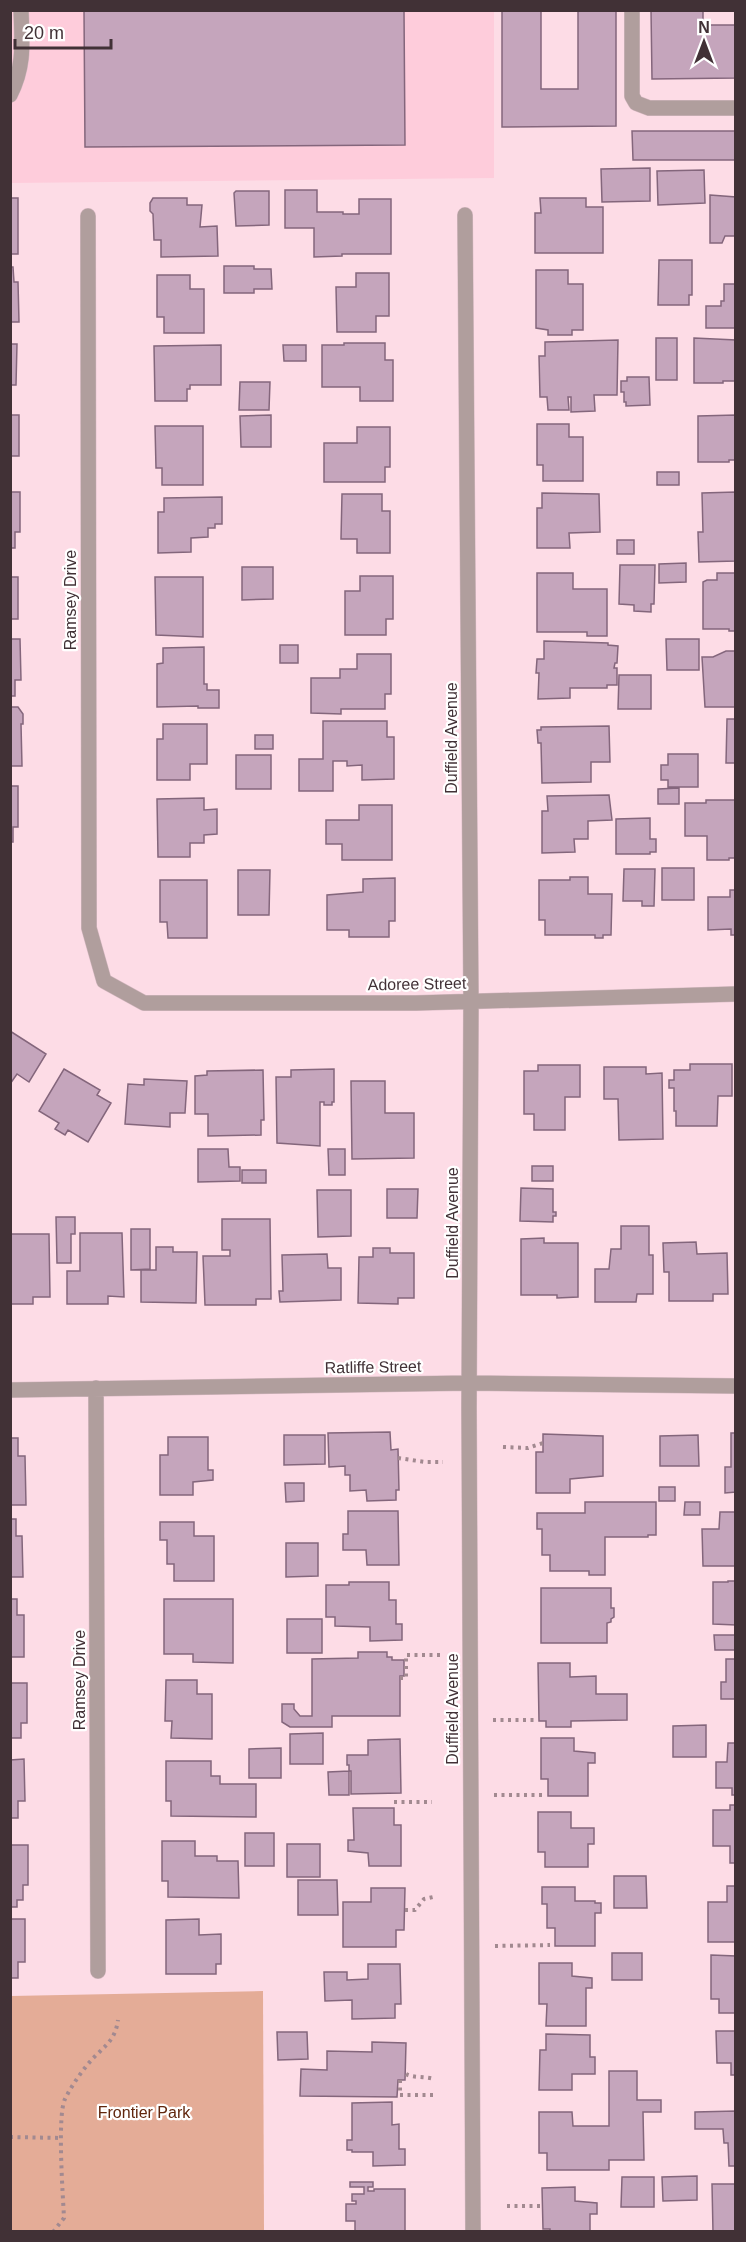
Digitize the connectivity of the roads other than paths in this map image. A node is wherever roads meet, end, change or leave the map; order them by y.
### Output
1 (21, 10) edge
2 (632, 10) edge
3 (10, 95) edge
4 (735, 108) edge
5 (465, 215) dead end
6 (88, 216) dead end
7 (105, 981) joint
8 (735, 994) edge
9 (471, 1002) junction
10 (469, 1383) junction
11 (735, 1386) edge
12 (96, 1388) junction
13 (10, 1390) edge
14 (98, 1971) dead end
15 (473, 2232) edge

1 - 3 street
2 - 4 street
5 - 9 street, Duffield Avenue
6 - 7 street, Ramsey Drive
7 - 9 street, Adoree Street
8 - 9 street, Adoree Street
9 - 10 street, Duffield Avenue
10 - 11 street, Ratliffe Street
10 - 12 street, Ratliffe Street
10 - 15 street, Duffield Avenue
12 - 13 street, Ratliffe Street
12 - 14 street, Ramsey Drive

